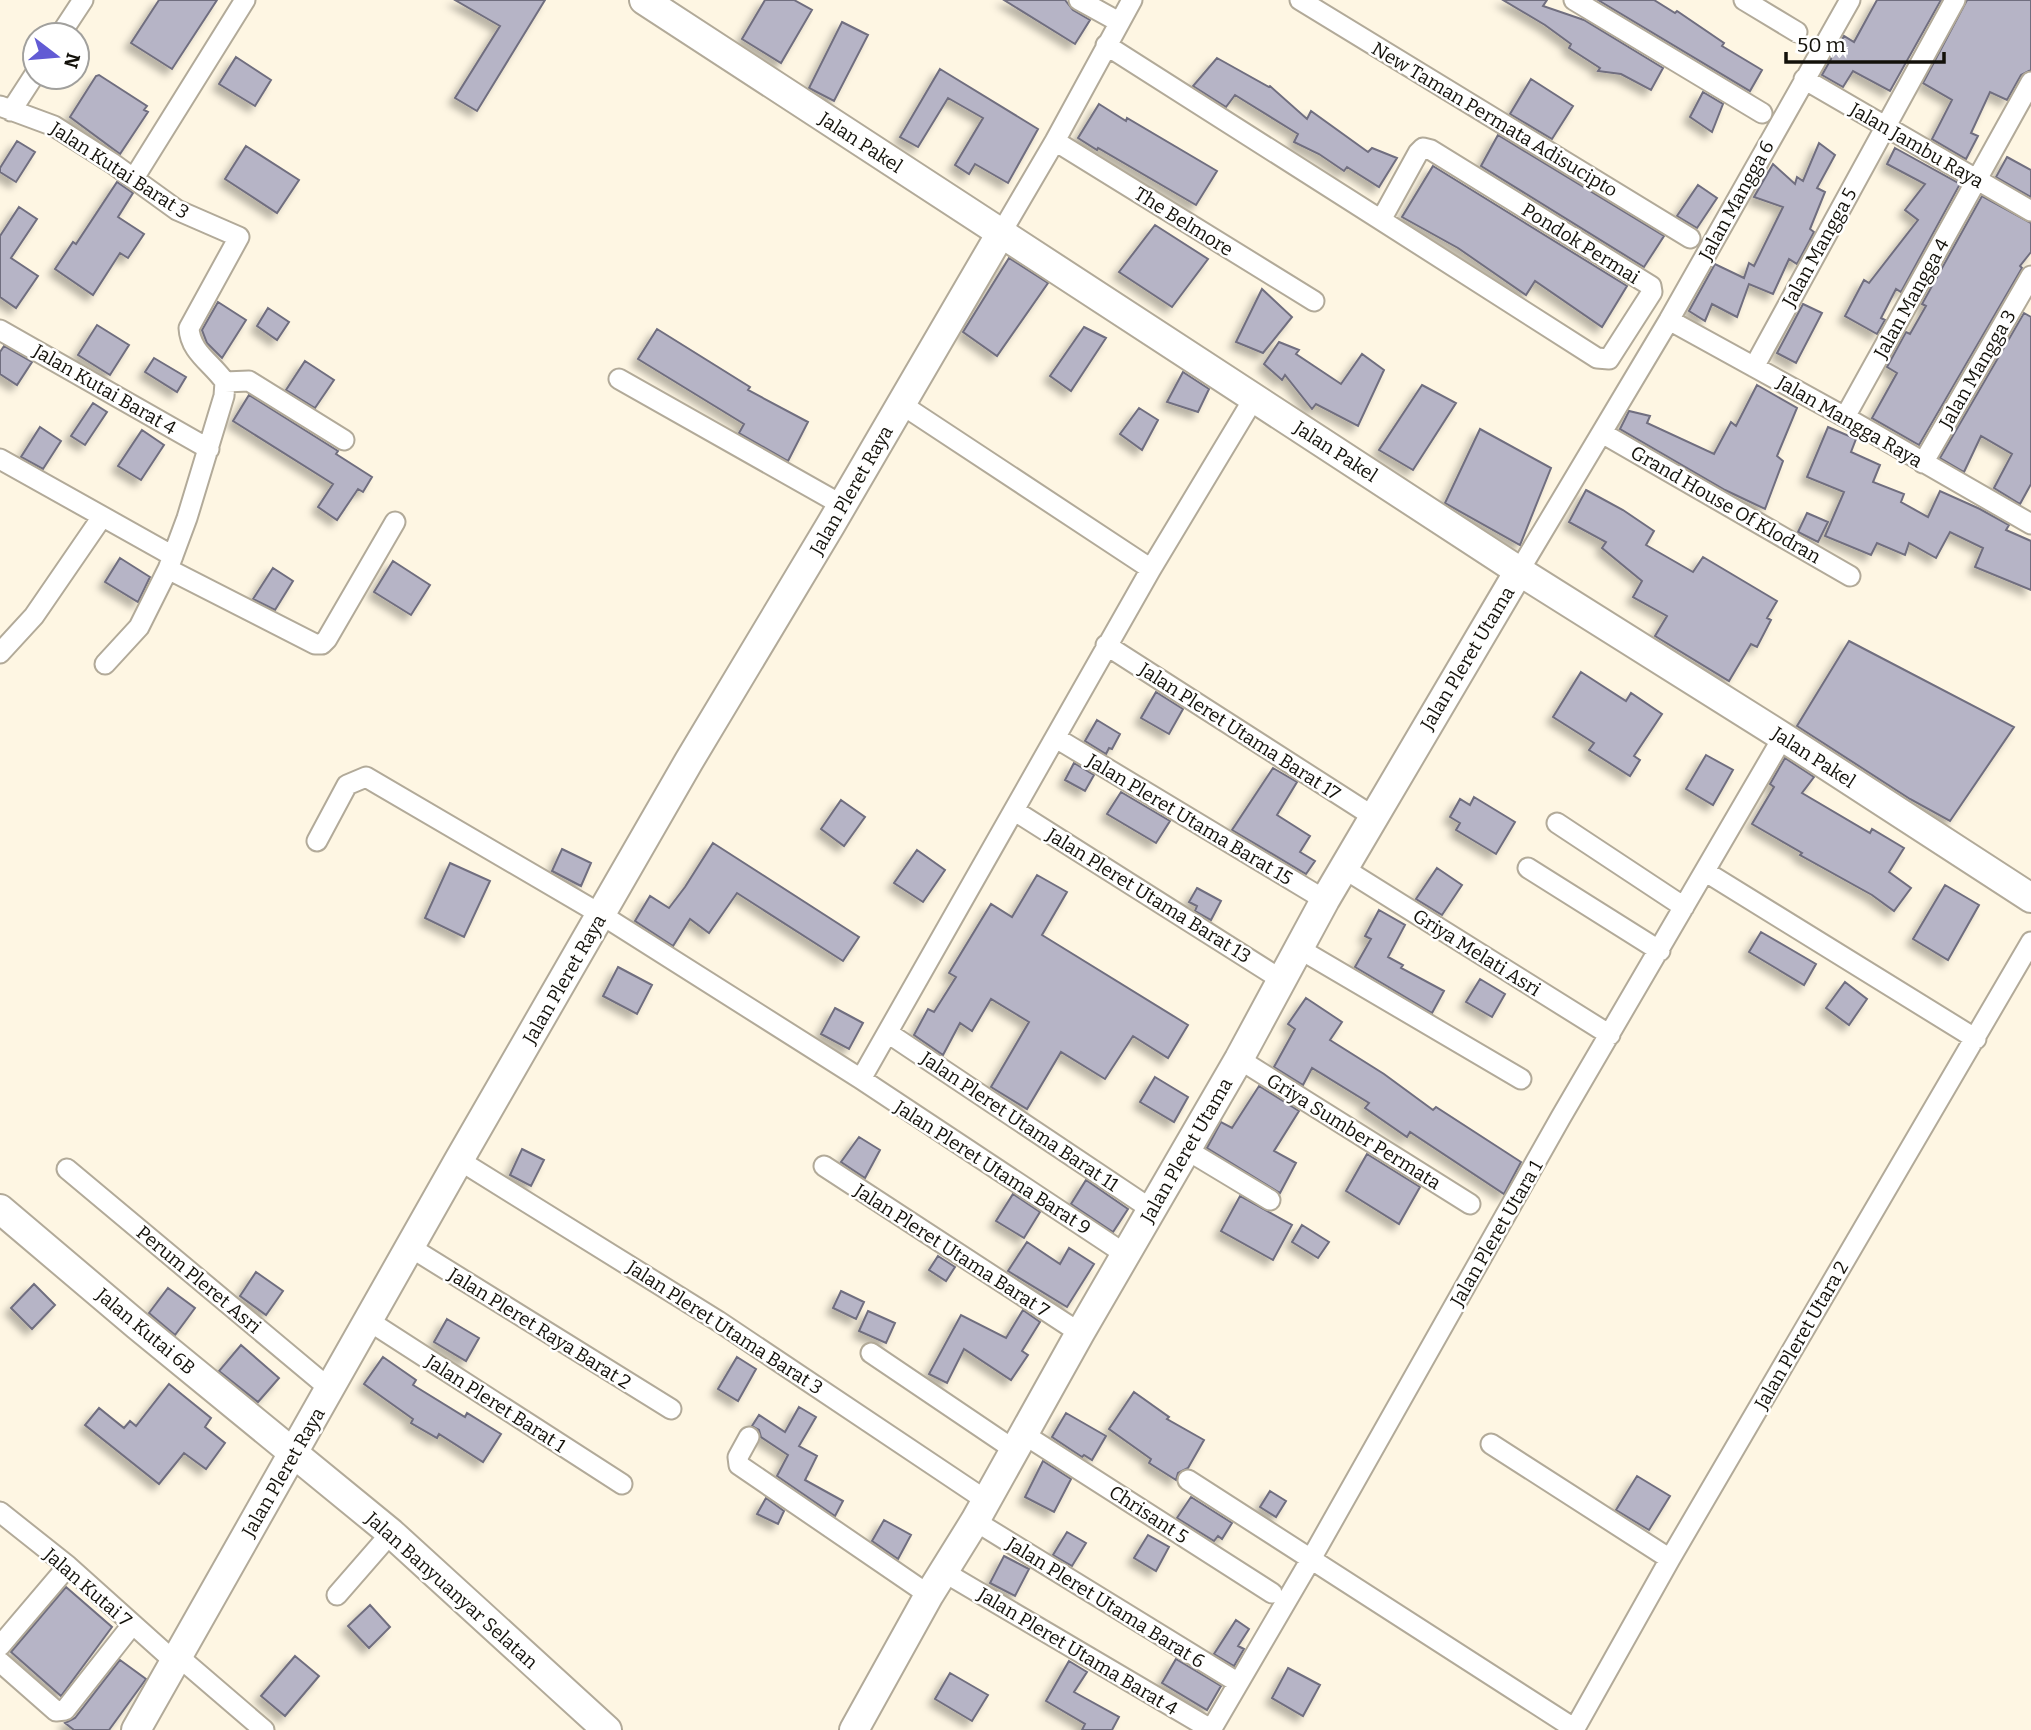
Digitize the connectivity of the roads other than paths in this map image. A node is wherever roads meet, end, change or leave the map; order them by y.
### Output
1 (83, 0) edge
2 (245, 0) edge
3 (644, 0) edge
4 (1079, 0) edge
5 (1132, 0) edge
6 (1300, 0) edge
7 (1574, 0) edge
8 (1744, 0) edge
9 (1850, 0) edge
10 (1955, 0) edge
11 (69, 21) edge
12 (1119, 22) junction
13 (1797, 32) dead end
14 (1106, 45) junction
15 (1804, 79) junction
16 (2031, 82) edge
17 (21, 90) edge
18 (5, 108) edge
19 (1762, 113) dead end
20 (1885, 127) junction
21 (1055, 141) junction
22 (134, 178) junction
23 (1977, 180) junction
24 (2031, 211) edge
25 (1381, 220) junction
26 (1001, 233) junction
27 (1690, 237) dead end
28 (2031, 276) edge
29 (1314, 301) dead end
30 (1669, 320) junction
31 (0, 330) edge
32 (1754, 367) junction
33 (619, 379) dead end
34 (225, 382) junction
35 (1254, 398) junction
36 (901, 404) junction
37 (1845, 417) junction
38 (1602, 433) junction
39 (344, 440) dead end
40 (209, 449) junction
41 (0, 459) edge
42 (1923, 463) junction
43 (842, 505) junction
44 (102, 517) junction
45 (2029, 518) edge
46 (396, 522) dead end
47 (171, 563) junction
48 (1151, 569) junction
49 (1519, 570) junction
50 (1850, 576) dead end
51 (1106, 645) junction
52 (0, 653) edge
53 (104, 664) dead end
54 (1783, 737) junction
55 (1056, 738) junction
56 (1016, 811) junction
57 (1374, 817) junction
58 (1557, 823) dead end
59 (317, 841) dead end
60 (1343, 868) junction
61 (1528, 868) dead end
62 (1714, 877) dead end
63 (2031, 898) edge
64 (1325, 900) junction
65 (1684, 906) junction
66 (602, 915) junction
67 (2031, 943) edge
68 (1298, 948) junction
69 (1660, 951) junction
70 (1282, 980) junction
71 (888, 1033) junction
72 (1610, 1035) junction
73 (1976, 1039) junction
74 (1239, 1059) junction
75 (860, 1079) junction
76 (1521, 1079) dead end
77 (1186, 1150) junction
78 (459, 1160) junction
79 (824, 1166) dead end
80 (67, 1168) dead end
81 (1269, 1200) dead end
82 (1470, 1204) dead end
83 (0, 1209) edge
84 (1151, 1209) junction
85 (410, 1247) junction
86 (1125, 1254) junction
87 (369, 1321) junction
88 (1080, 1333) junction
89 (871, 1353) dead end
90 (330, 1389) junction
91 (671, 1409) dead end
92 (749, 1437) dead end
93 (1020, 1443) junction
94 (1492, 1444) dead end
95 (294, 1452) junction
96 (1188, 1480) dead end
97 (622, 1484) dead end
98 (981, 1511) junction
99 (0, 1513) edge
100 (391, 1533) junction
101 (1311, 1559) junction
102 (1670, 1559) junction
103 (68, 1566) junction
104 (944, 1572) junction
105 (1272, 1593) dead end
106 (337, 1595) dead end
107 (929, 1595) junction
108 (132, 1625) junction
109 (0, 1646) edge
110 (177, 1660) junction
111 (0, 1662) edge
112 (1237, 1682) junction
113 (1574, 1729) edge
114 (136, 1730) edge
115 (264, 1730) edge
116 (607, 1730) edge
117 (854, 1730) edge
118 (1212, 1730) edge

1 - 11 street
2 - 22 street
3 - 26 street, Jalan Pakel
4 - 12 street
5 - 12 street
6 - 27 street, New Taman Permata Adisucipto
7 - 19 street
8 - 13 street
9 - 15 street, Jalan Mangga 6
10 - 20 street, Jalan Mangga 5
12 - 14 street
14 - 21 street
14 - 25 street, Pondok Permai
15 - 20 street, Jalan Jambu Raya
15 - 30 street, Jalan Mangga 6
16 - 23 street, Jalan Mangga 4
17 - 18 street
18 - 22 street, Jalan Kutai Barat 3
20 - 23 street, Jalan Jambu Raya
20 - 32 street, Jalan Mangga 5
21 - 26 street
21 - 29 street, The Belmore
22 - 34 street, Jalan Kutai Barat 3
23 - 24 street, Jalan Jambu Raya
23 - 37 street, Jalan Mangga 4
25 - 25 street, Pondok Permai
26 - 35 street, Jalan Pakel
26 - 36 street, Jalan Pleret Raya
28 - 42 street, Jalan Mangga 3
30 - 32 street, Jalan Mangga Raya
30 - 38 street, Jalan Mangga 6
31 - 40 street, Jalan Kutai Barat 4
32 - 37 street, Jalan Mangga Raya
33 - 43 street
34 - 39 street
34 - 40 street
35 - 48 street
35 - 49 street, Jalan Pakel
36 - 43 street, Jalan Pleret Raya
36 - 48 street
37 - 42 street, Jalan Mangga Raya
38 - 49 street, Jalan Mangga 6
38 - 50 street, Grand House Of Klodran
40 - 47 street
41 - 44 street
42 - 45 street, Jalan Mangga Raya
43 - 66 street, Jalan Pleret Raya
44 - 47 street
44 - 52 street
46 - 47 street
47 - 53 street
48 - 51 street
49 - 54 street, Jalan Pakel
49 - 57 street, Jalan Pleret Utama
51 - 55 street
51 - 57 street, Jalan Pleret Utama Barat 17
54 - 63 street, Jalan Pakel
54 - 65 street, Jalan Pleret Utara 1
55 - 56 street
55 - 64 street, Jalan Pleret Utama Barat 15
56 - 70 street, Jalan Pleret Utama Barat 13
56 - 71 street
57 - 60 street, Jalan Pleret Utama
58 - 65 street
59 - 66 street, Jalan Pleret Utama Barat 9
60 - 64 street, Jalan Pleret Utama
60 - 72 street, Griya Melati Asri
61 - 69 street
62 - 73 street
64 - 68 street, Jalan Pleret Utama
65 - 69 street, Jalan Pleret Utara 1
66 - 75 street, Jalan Pleret Utama Barat 9
66 - 78 street, Jalan Pleret Raya
67 - 73 street, Jalan Pleret Utara 2
68 - 70 street, Jalan Pleret Utama
68 - 76 street
69 - 72 street, Jalan Pleret Utara 1
70 - 74 street, Jalan Pleret Utama
71 - 75 street
71 - 84 street, Jalan Pleret Utama Barat 11
72 - 101 street, Jalan Pleret Utara 1
73 - 102 street, Jalan Pleret Utara 2
74 - 77 street, Jalan Pleret Utama
74 - 82 street, Griya Sumber Permata
75 - 86 street, Jalan Pleret Utama Barat 9
77 - 81 street
77 - 84 street, Jalan Pleret Utama
78 - 85 street, Jalan Pleret Raya
78 - 98 street, Jalan Pleret Utama Barat 3
79 - 88 street, Jalan Pleret Utama Barat 7
80 - 90 street, Perum Pleret Asri
83 - 95 street, Jalan Kutai 6B
84 - 86 street, Jalan Pleret Utama
85 - 87 street, Jalan Pleret Raya
85 - 91 street, Jalan Pleret Raya Barat 2
86 - 88 street, Jalan Pleret Utama
87 - 90 street, Jalan Pleret Raya
87 - 97 street, Jalan Pleret Barat 1
88 - 93 street, Jalan Pleret Utama
89 - 93 street, Chrisant 5
90 - 95 street, Jalan Pleret Raya
92 - 107 street
93 - 98 street, Jalan Pleret Utama
93 - 105 street, Chrisant 5
94 - 102 street
95 - 100 street, Jalan Banyuanyar Selatan
95 - 110 street, Jalan Pleret Raya
96 - 101 street
98 - 104 street, Jalan Pleret Utama
98 - 112 street, Jalan Pleret Utama Barat 6
99 - 103 street, Jalan Kutai 7
100 - 106 street
100 - 116 street, Jalan Banyuanyar Selatan
101 - 112 street, Jalan Pleret Utara 1
101 - 113 street
102 - 113 street, Jalan Pleret Utara 2
103 - 108 street, Jalan Kutai 7
103 - 109 street
104 - 107 street, Jalan Pleret Utama
104 - 118 street, Jalan Pleret Utama Barat 4
107 - 117 street, Jalan Pleret Utama
108 - 110 street, Jalan Kutai 7
108 - 111 street
110 - 114 street, Jalan Pleret Raya
110 - 115 street, Jalan Kutai 7
112 - 118 street, Jalan Pleret Utara 1

